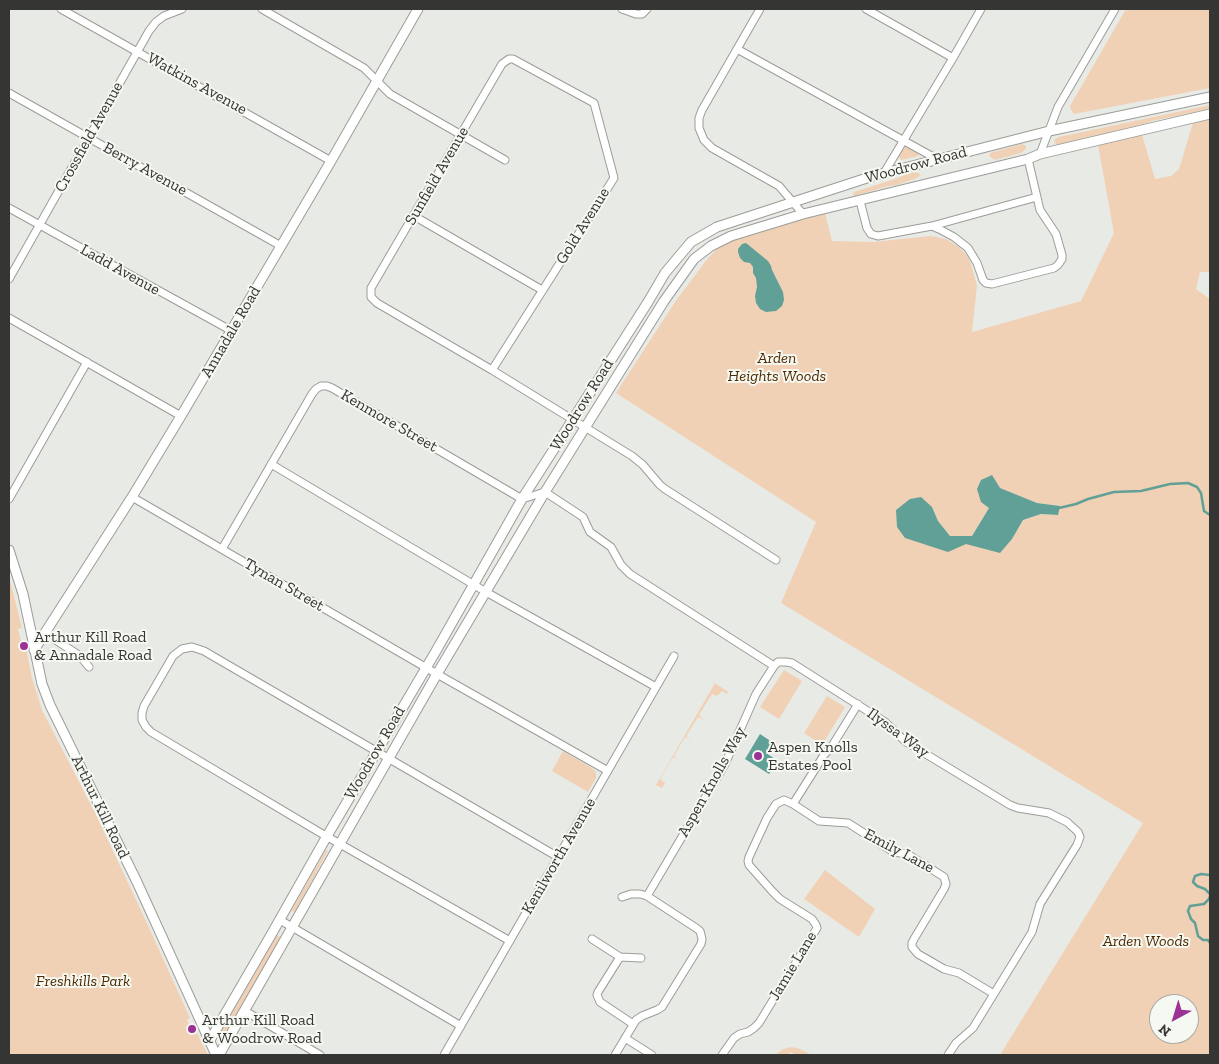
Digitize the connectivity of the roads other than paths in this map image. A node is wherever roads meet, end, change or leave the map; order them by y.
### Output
1 (62, 9) edge
2 (182, 9) edge
3 (262, 9) edge
4 (418, 9) edge
5 (622, 9) edge
6 (647, 9) edge
7 (760, 9) edge
8 (866, 9) edge
9 (981, 9) edge
10 (1114, 9) edge
11 (737, 49) junction
12 (137, 51) junction
13 (953, 58) junction
14 (509, 59) joint
15 (377, 81) junction
16 (9, 93) edge
17 (1210, 97) edge
18 (1210, 114) edge
19 (1049, 131) junction
20 (461, 135) junction
21 (88, 138) junction
22 (903, 140) junction
23 (1040, 154) junction
24 (937, 159) junction
25 (1028, 159) junction
26 (505, 160) dead end
27 (332, 161) junction
28 (884, 173) junction
29 (1037, 197) junction
30 (860, 201) junction
31 (792, 202) junction
32 (9, 208) edge
33 (803, 214) junction
34 (414, 216) junction
35 (39, 225) junction
36 (932, 226) junction
37 (281, 246) junction
38 (9, 279) edge
39 (542, 290) junction
40 (9, 318) edge
41 (232, 332) junction
42 (87, 362) junction
43 (492, 370) junction
44 (181, 416) junction
45 (573, 419) junction
46 (586, 427) junction
47 (271, 464) junction
48 (545, 492) junction
49 (132, 497) junction
50 (522, 498) junction
51 (9, 499) edge
52 (222, 548) junction
53 (9, 550) edge
54 (776, 560) dead end
55 (473, 584) junction
56 (486, 592) junction
57 (44, 633) junction
58 (34, 650) junction
59 (674, 656) dead end
60 (774, 666) junction
61 (89, 667) dead end
62 (425, 667) junction
63 (437, 674) junction
64 (656, 687) junction
65 (858, 704) junction
66 (376, 751) junction
67 (388, 759) junction
68 (608, 771) junction
69 (793, 804) junction
70 (327, 836) junction
71 (340, 843) junction
72 (558, 856) junction
73 (647, 896) junction
74 (622, 898) dead end
75 (280, 920) junction
76 (293, 928) junction
77 (592, 939) dead end
78 (510, 941) junction
79 (620, 956) junction
80 (641, 958) dead end
81 (994, 994) junction
82 (245, 1011) junction
83 (633, 1024) junction
84 (460, 1026) junction
85 (624, 1038) junction
86 (210, 1040) junction
87 (218, 1055) edge
88 (320, 1055) edge
89 (444, 1055) edge
90 (615, 1055) edge
91 (652, 1055) edge
92 (722, 1055) edge
93 (948, 1055) edge

1 - 12 street, Watkins Avenue
2 - 12 street, Crossfield Avenue
3 - 15 street
4 - 15 street, Annadale Road
5 - 6 street
7 - 11 street
8 - 13 street
9 - 13 street
10 - 19 street
11 - 22 street
11 - 31 street
12 - 21 street, Crossfield Avenue
12 - 27 street, Watkins Avenue
13 - 22 street
14 - 20 street, Sunfield Avenue
14 - 39 street, Gold Avenue
15 - 20 street
15 - 27 street, Annadale Road
16 - 21 street, Berry Avenue
17 - 19 street, Woodrow Road
18 - 23 street, Woodrow Road
19 - 23 street
19 - 24 street, Woodrow Road
20 - 26 street
20 - 34 street, Sunfield Avenue
21 - 35 street, Crossfield Avenue
21 - 37 street, Berry Avenue
22 - 24 street
22 - 28 street
23 - 25 street, Woodrow Road
24 - 28 street, Woodrow Road
25 - 29 street
25 - 30 street, Woodrow Road
27 - 37 street, Annadale Road
28 - 31 street, Woodrow Road
29 - 36 street
29 - 36 street
30 - 33 street, Woodrow Road
30 - 36 street
31 - 33 street
31 - 45 street, Woodrow Road
32 - 35 street, Ladd Avenue
33 - 46 street, Woodrow Road
34 - 39 street
34 - 43 street, Sunfield Avenue
35 - 38 street, Crossfield Avenue
35 - 41 street, Ladd Avenue
37 - 41 street, Annadale Road
39 - 43 street, Gold Avenue
40 - 42 street
41 - 44 street, Annadale Road
42 - 44 street
42 - 51 street
43 - 45 street
44 - 49 street, Annadale Road
45 - 46 street
45 - 50 street, Woodrow Road
46 - 48 street, Woodrow Road
46 - 54 street
47 - 50 street, Kenmore Street
47 - 52 street, Kenmore Street
47 - 55 street
48 - 50 street
48 - 56 street, Woodrow Road
48 - 60 street
49 - 52 street, Tynan Street
49 - 57 street, Annadale Road
50 - 55 street, Woodrow Road
52 - 62 street, Tynan Street
53 - 58 street, Arthur Kill Road
55 - 56 street
55 - 62 street, Woodrow Road
56 - 63 street, Woodrow Road
56 - 64 street
57 - 58 street, Annadale Road
57 - 61 street
58 - 86 street, Arthur Kill Road
59 - 64 street, Kenilworth Avenue
60 - 65 street, Ilyssa Way
60 - 73 street, Aspen Knolls Way
62 - 63 street, Tynan Street
62 - 66 street, Woodrow Road
63 - 67 street, Woodrow Road
63 - 68 street, Tynan Street
64 - 68 street, Kenilworth Avenue
65 - 69 street
65 - 81 street, Ilyssa Way
66 - 67 street
66 - 70 street, Woodrow Road
66 - 70 street
67 - 71 street, Woodrow Road
67 - 72 street
68 - 72 street, Kenilworth Avenue
69 - 81 street, Emily Lane
69 - 92 street, Jamie Lane
70 - 71 street
70 - 75 street, Woodrow Road
71 - 76 street, Woodrow Road
71 - 78 street
72 - 78 street, Kenilworth Avenue
73 - 74 street
73 - 83 street
75 - 76 street
75 - 86 street, Woodrow Road
76 - 82 street, Woodrow Road
76 - 84 street
77 - 79 street
78 - 84 street, Kenilworth Avenue
79 - 80 street
79 - 83 street
81 - 93 street, Ilyssa Way
82 - 87 street, Woodrow Road
82 - 88 street
83 - 85 street
84 - 89 street, Kenilworth Avenue
85 - 90 street
85 - 91 street
86 - 87 street, Arthur Kill Road

